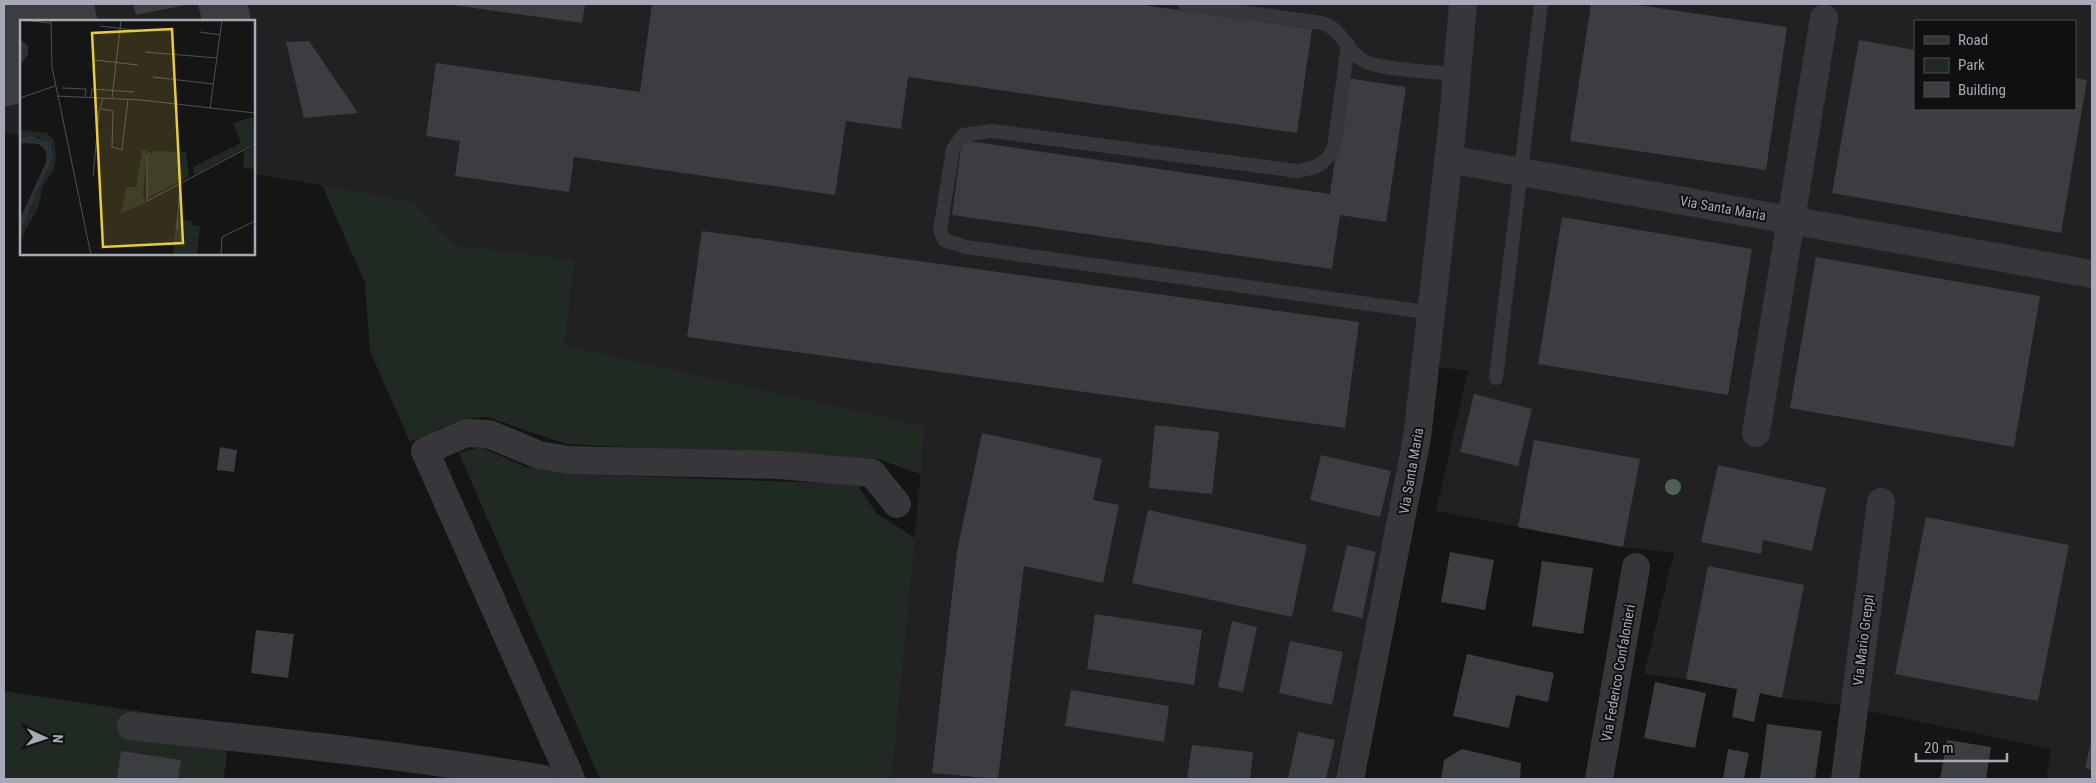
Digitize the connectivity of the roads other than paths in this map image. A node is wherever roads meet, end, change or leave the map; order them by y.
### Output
1 (1184, 4) edge
2 (1463, 4) edge
3 (1541, 4) edge
4 (1824, 18) dead end
5 (1348, 44) junction
6 (1457, 74) junction
7 (1448, 159) junction
8 (1520, 172) junction
9 (1791, 220) junction
10 (2092, 274) edge
11 (1433, 313) junction
12 (1496, 378) dead end
13 (1756, 433) dead end
14 (1881, 502) dead end
15 (897, 504) dead end
16 (1636, 567) dead end
17 (132, 726) dead end
18 (543, 779) edge
19 (571, 779) edge
20 (1350, 779) edge
21 (1599, 779) edge
22 (1845, 779) edge

1 - 5 lane
2 - 6 street, Via Santa Maria
3 - 8 lane
4 - 9 street
5 - 6 lane
5 - 11 lane
6 - 7 street, Via Santa Maria
7 - 8 street, Via Santa Maria
7 - 11 street, Via Santa Maria
8 - 9 street, Via Santa Maria
8 - 12 lane
9 - 10 street, Via Santa Maria
9 - 13 street
11 - 20 street, Via Santa Maria
14 - 22 street, Via Mario Greppi
15 - 19 street
16 - 21 street, Via Federico Confalonieri
17 - 18 street

